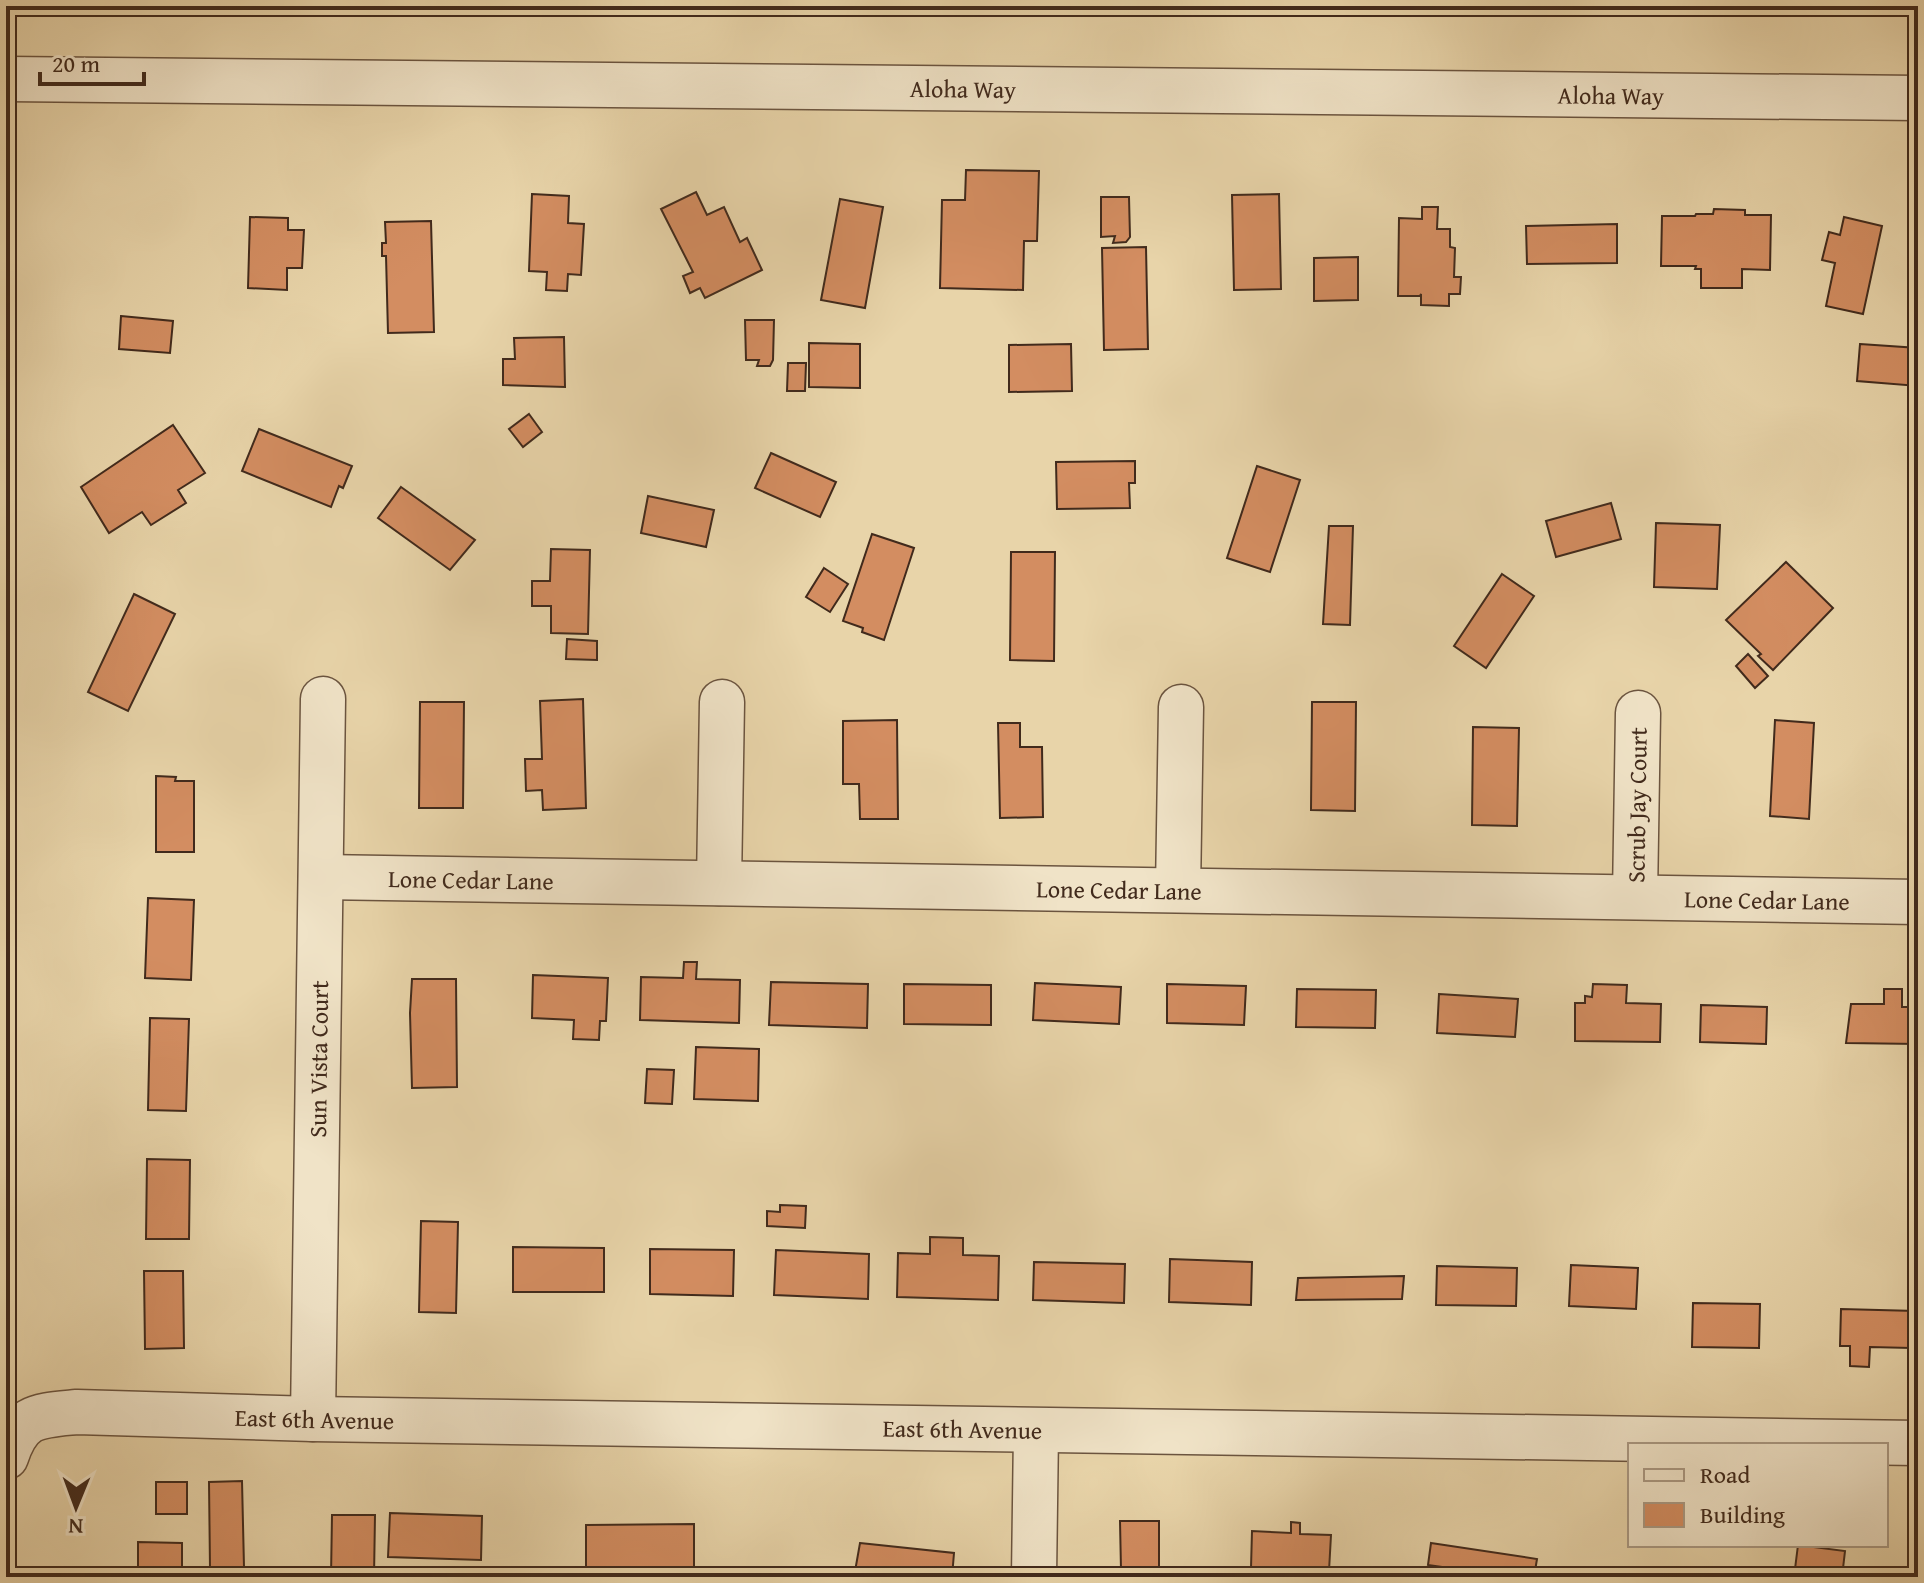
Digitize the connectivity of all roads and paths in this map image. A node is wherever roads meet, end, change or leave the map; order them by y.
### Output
1 (7, 79) edge
2 (1918, 98) edge
3 (323, 699) dead end
4 (722, 702) dead end
5 (1181, 707) dead end
6 (1638, 713) dead end
7 (321, 877) junction
8 (719, 883) junction
9 (1178, 890) junction
10 (1635, 897) junction
11 (1918, 902) edge
12 (313, 1419) junction
13 (1036, 1431) junction
14 (1918, 1443) edge
15 (10, 1445) edge
16 (1034, 1577) edge

1 - 2 street, Aloha Way
3 - 7 street, Sun Vista Court
4 - 8 street
5 - 9 street
6 - 10 street, Scrub Jay Court
7 - 8 street, Lone Cedar Lane
7 - 12 street, Sun Vista Court
8 - 9 street, Lone Cedar Lane
9 - 10 street, Lone Cedar Lane
10 - 11 street, Lone Cedar Lane
12 - 13 street, East 6th Avenue
12 - 15 street, East 6th Avenue
13 - 14 street, East 6th Avenue
13 - 16 street

